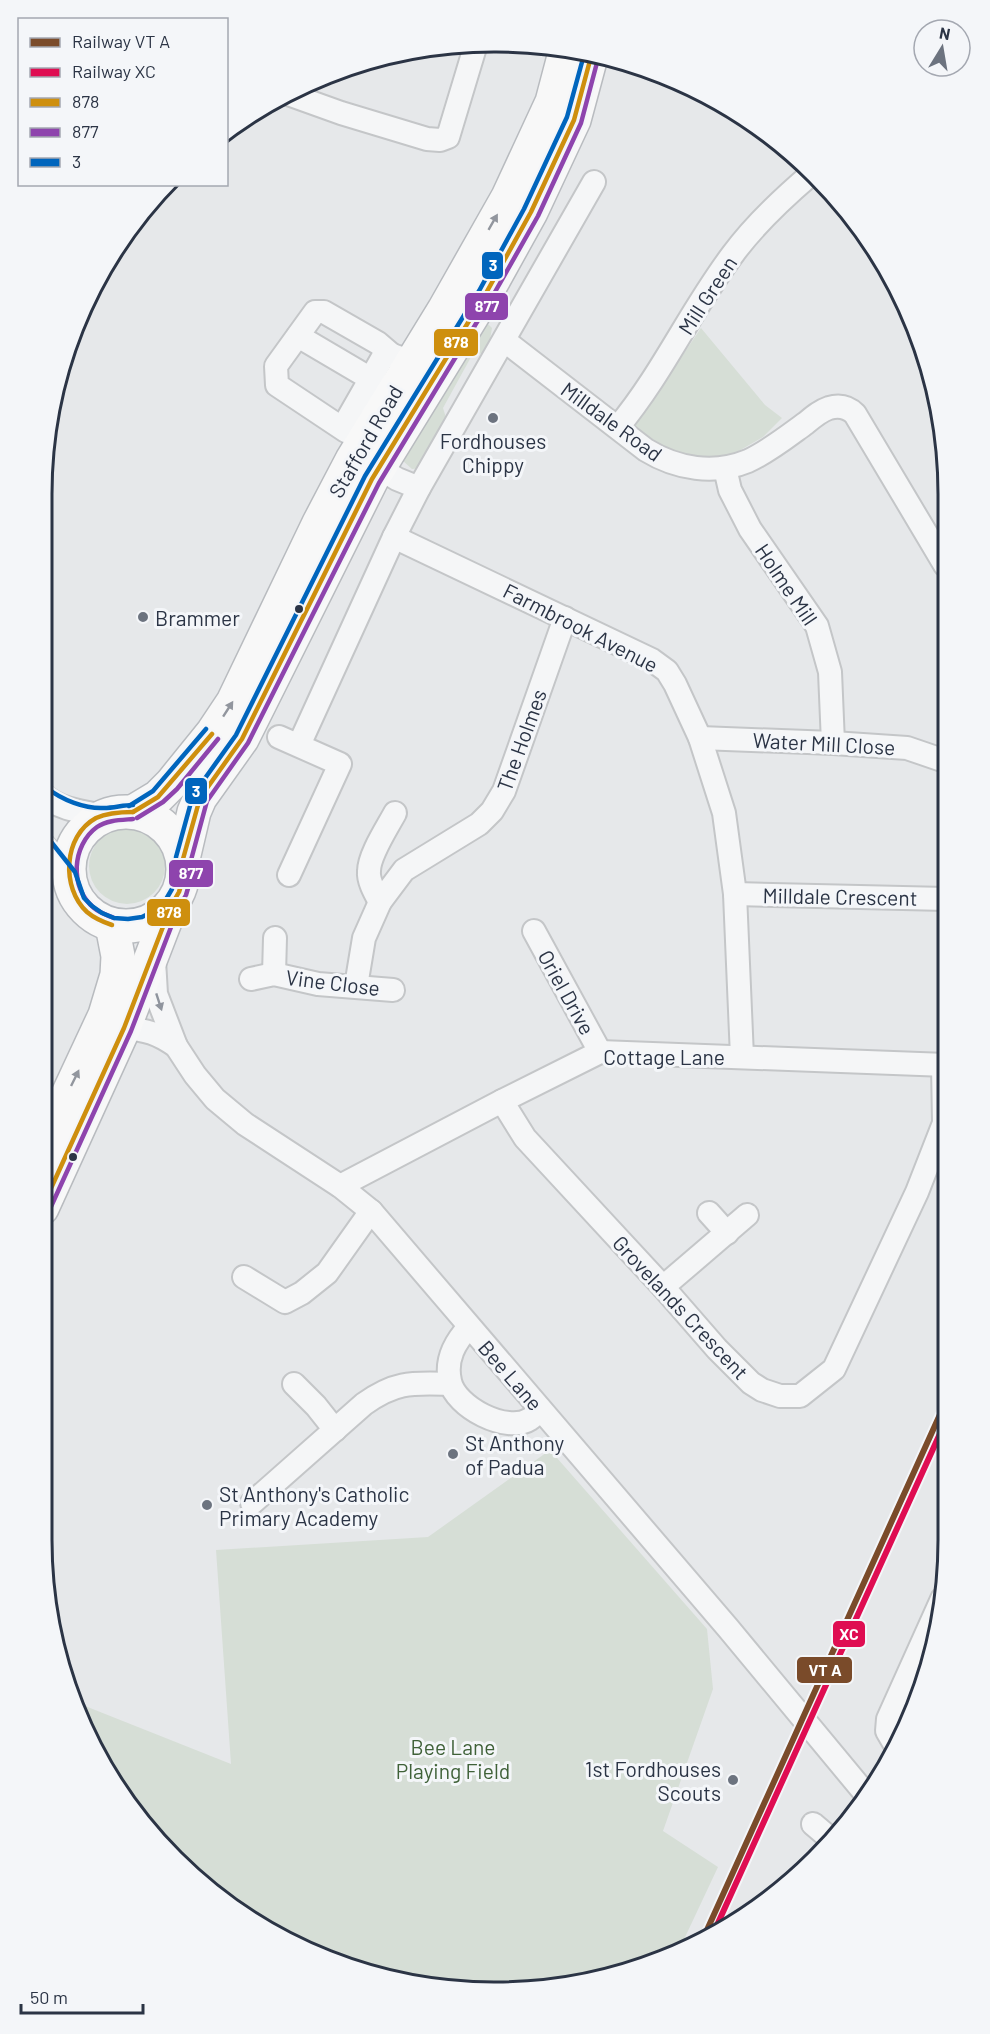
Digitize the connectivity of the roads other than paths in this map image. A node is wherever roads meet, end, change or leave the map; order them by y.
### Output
1 (473, 53) edge
2 (564, 58) edge
3 (589, 63) edge
4 (299, 98) edge
5 (805, 179) edge
6 (594, 182) dead end
7 (298, 336) junction
8 (505, 341) junction
9 (402, 358) junction
10 (371, 379) junction
11 (618, 427) junction
12 (362, 446) junction
13 (725, 468) junction
14 (419, 488) junction
15 (394, 537) junction
16 (938, 552) edge
17 (565, 618) junction
18 (700, 738) junction
19 (832, 743) junction
20 (938, 759) edge
21 (52, 801) edge
22 (395, 813) dead end
23 (119, 814) junction
24 (52, 855) edge
25 (183, 859) junction
26 (289, 875) dead end
27 (69, 876) junction
28 (735, 894) junction
29 (938, 899) edge
30 (380, 902) junction
31 (171, 906) junction
32 (112, 925) junction
33 (534, 931) dead end
34 (275, 938) dead end
35 (153, 955) junction
36 (274, 974) junction
37 (251, 979) dead end
38 (356, 986) junction
39 (393, 990) dead end
40 (124, 1028) junction
41 (176, 1046) junction
42 (600, 1052) junction
43 (742, 1057) junction
44 (938, 1065) edge
45 (502, 1101) junction
46 (52, 1129) edge
47 (938, 1138) edge
48 (52, 1186) edge
49 (340, 1186) junction
50 (371, 1211) junction
51 (709, 1214) dead end
52 (747, 1215) dead end
53 (727, 1233) junction
54 (244, 1277) dead end
55 (663, 1287) junction
56 (469, 1327) junction
57 (294, 1384) dead end
58 (450, 1384) junction
59 (540, 1409) junction
60 (335, 1430) junction
61 (252, 1503) dead end
62 (927, 1631) edge
63 (891, 1737) edge
64 (861, 1788) edge
65 (813, 1824) dead end
66 (825, 1834) edge

1 - 4 street
9 -> 2 highway, Stafford Road
3 - 12 highway, Stafford Road
5 - 11 street, Mill Green
6 - 8 street
7 - 9 street
7 - 10 street
7 - 12 street
8 - 11 street, Milldale Road
8 - 14 street
9 - 10 street
9 - 12 highway, Stafford Road
10 - 12 street
11 - 13 street, Milldale Road
12 - 14 street
23 -> 12 highway, Stafford Road
12 - 25 highway, Stafford Road
13 - 16 street, Milldale Road
13 - 19 street, Holme Mill
14 - 15 street
15 - 17 street, Farmbrook Avenue
15 - 26 street
17 - 18 street, Farmbrook Avenue
17 - 30 street, The Holmes
18 - 19 street, Water Mill Close
18 - 28 street, Farmbrook Avenue
19 - 20 street, Water Mill Close
21 - 23 street
22 - 30 street
23 - 25 highway
23 - 27 highway
24 - 27 street
25 - 31 highway
27 - 32 highway
28 - 29 street, Milldale Crescent
28 - 43 street, Farmbrook Avenue
30 - 38 street, The Holmes
31 - 32 highway
31 - 35 highway
46 -> 32 highway
33 - 42 street, Oriel Drive
34 - 36 street, Vine Close
35 - 40 highway
35 -> 41 street, Bee Lane
36 - 37 street, Vine Close
36 - 38 street, Vine Close
38 - 39 street, Vine Close
40 - 41 street, Bee Lane
40 - 48 highway
41 - 49 street, Bee Lane
42 - 43 street, Cottage Lane
42 - 45 street, Cottage Lane
43 - 44 street, Cottage Lane
45 - 49 street, Cottage Lane
45 - 55 street, Grovelands Crescent
47 - 55 street, Grovelands Crescent
49 - 50 street, Bee Lane
50 - 54 street
50 - 56 street, Bee Lane
51 - 53 street
52 - 53 street
53 - 55 street
56 - 58 street
56 - 59 street, Bee Lane
57 - 60 street
58 - 59 street
58 - 60 street
59 - 64 street, Bee Lane
60 - 61 street
62 - 63 street
65 - 66 street

